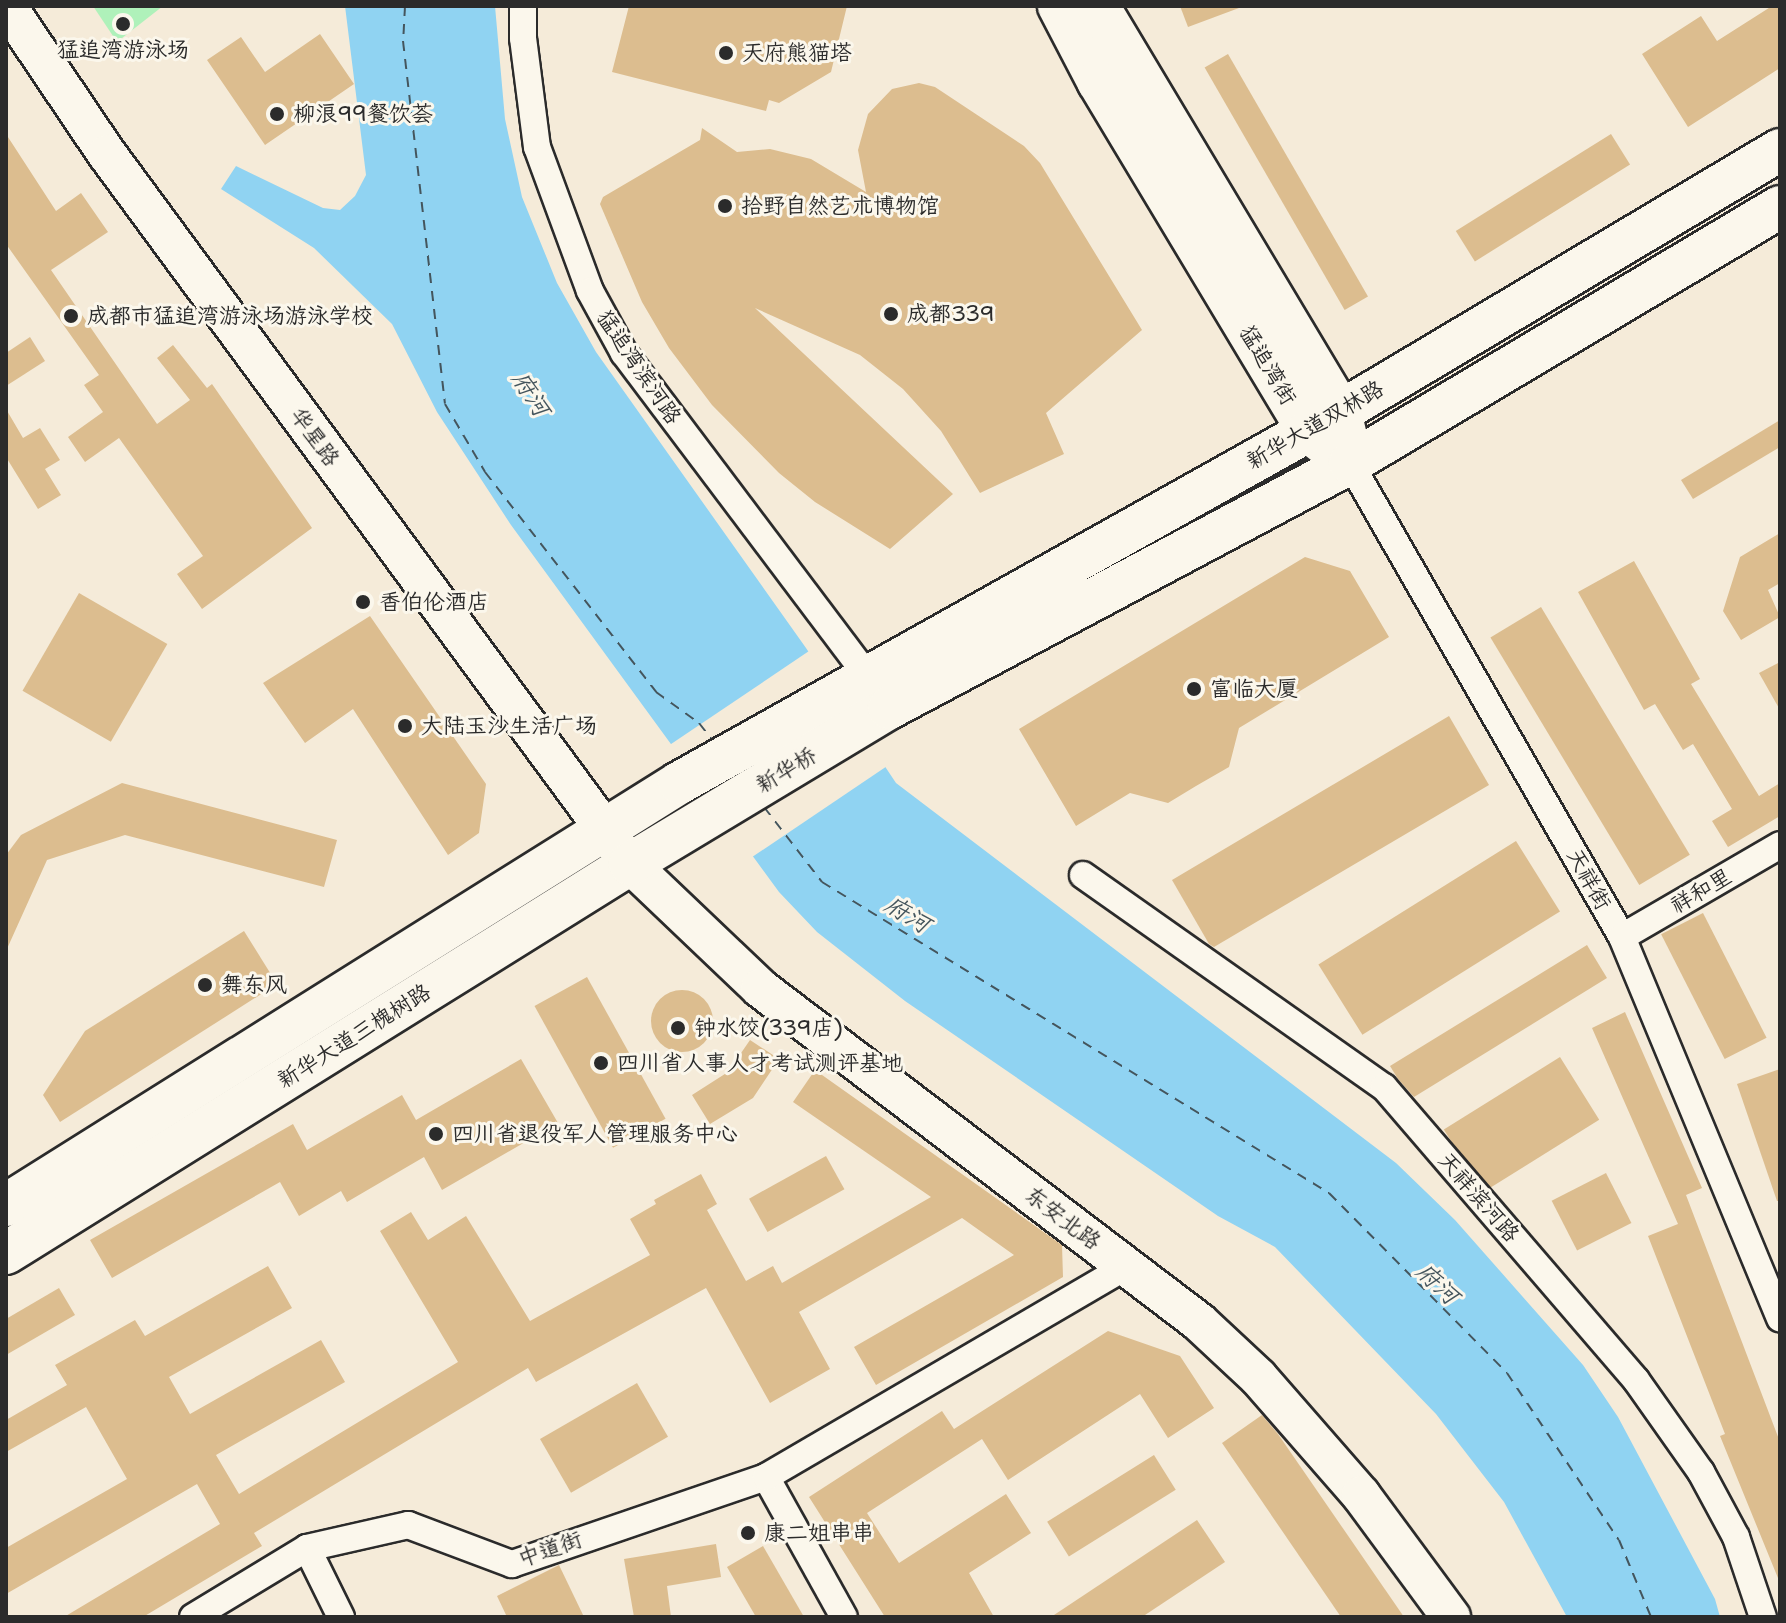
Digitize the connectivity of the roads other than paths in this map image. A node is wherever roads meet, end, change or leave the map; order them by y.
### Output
1 (7, 6) edge
2 (523, 6) edge
3 (1059, 6) edge
4 (1098, 6) edge
5 (1780, 150) edge
6 (1780, 207) edge
7 (1324, 421) junction
8 (1350, 463) junction
9 (861, 696) junction
10 (679, 783) joint
11 (703, 820) joint
12 (604, 829) junction
13 (1780, 845) edge
14 (630, 864) junction
15 (1083, 875) dead end
16 (1622, 937) junction
17 (6, 1205) edge
18 (6, 1253) edge
19 (1127, 1266) junction
20 (1780, 1319) edge
21 (766, 1477) junction
22 (307, 1548) junction
23 (193, 1617) edge
24 (341, 1617) edge
25 (844, 1617) edge
26 (1451, 1617) edge
27 (1763, 1617) edge

1 - 12 street, 华星路
2 - 9 street, 猛追湾滨河路
3 - 7 main road, 猛追湾街
4 - 7 main road, 猛追湾街
5 - 7 main road, 新华大道双林路
6 - 8 main road
7 - 8 main road, 猛追湾街
7 - 9 main road, 新华大道双林路
8 - 9 main road
8 - 16 street, 天祥街
9 - 10 main road, 新华桥
9 - 11 main road, 新华桥
10 - 12 main road, 新华大道三槐树路
11 - 14 main road, 新华大道三槐树路
12 - 14 street, 华星路
12 - 17 main road, 新华大道三槐树路
13 - 16 street, 祥和里
14 - 18 main road, 新华大道三槐树路
14 - 19 street, 东安北路
15 - 27 street, 天祥滨河路
16 - 20 street, 天祥街
19 - 21 street, 中道街
19 - 26 street, 东安北路
21 - 22 street, 中道街
21 - 25 street
22 - 23 street, 中道街
22 - 24 street

